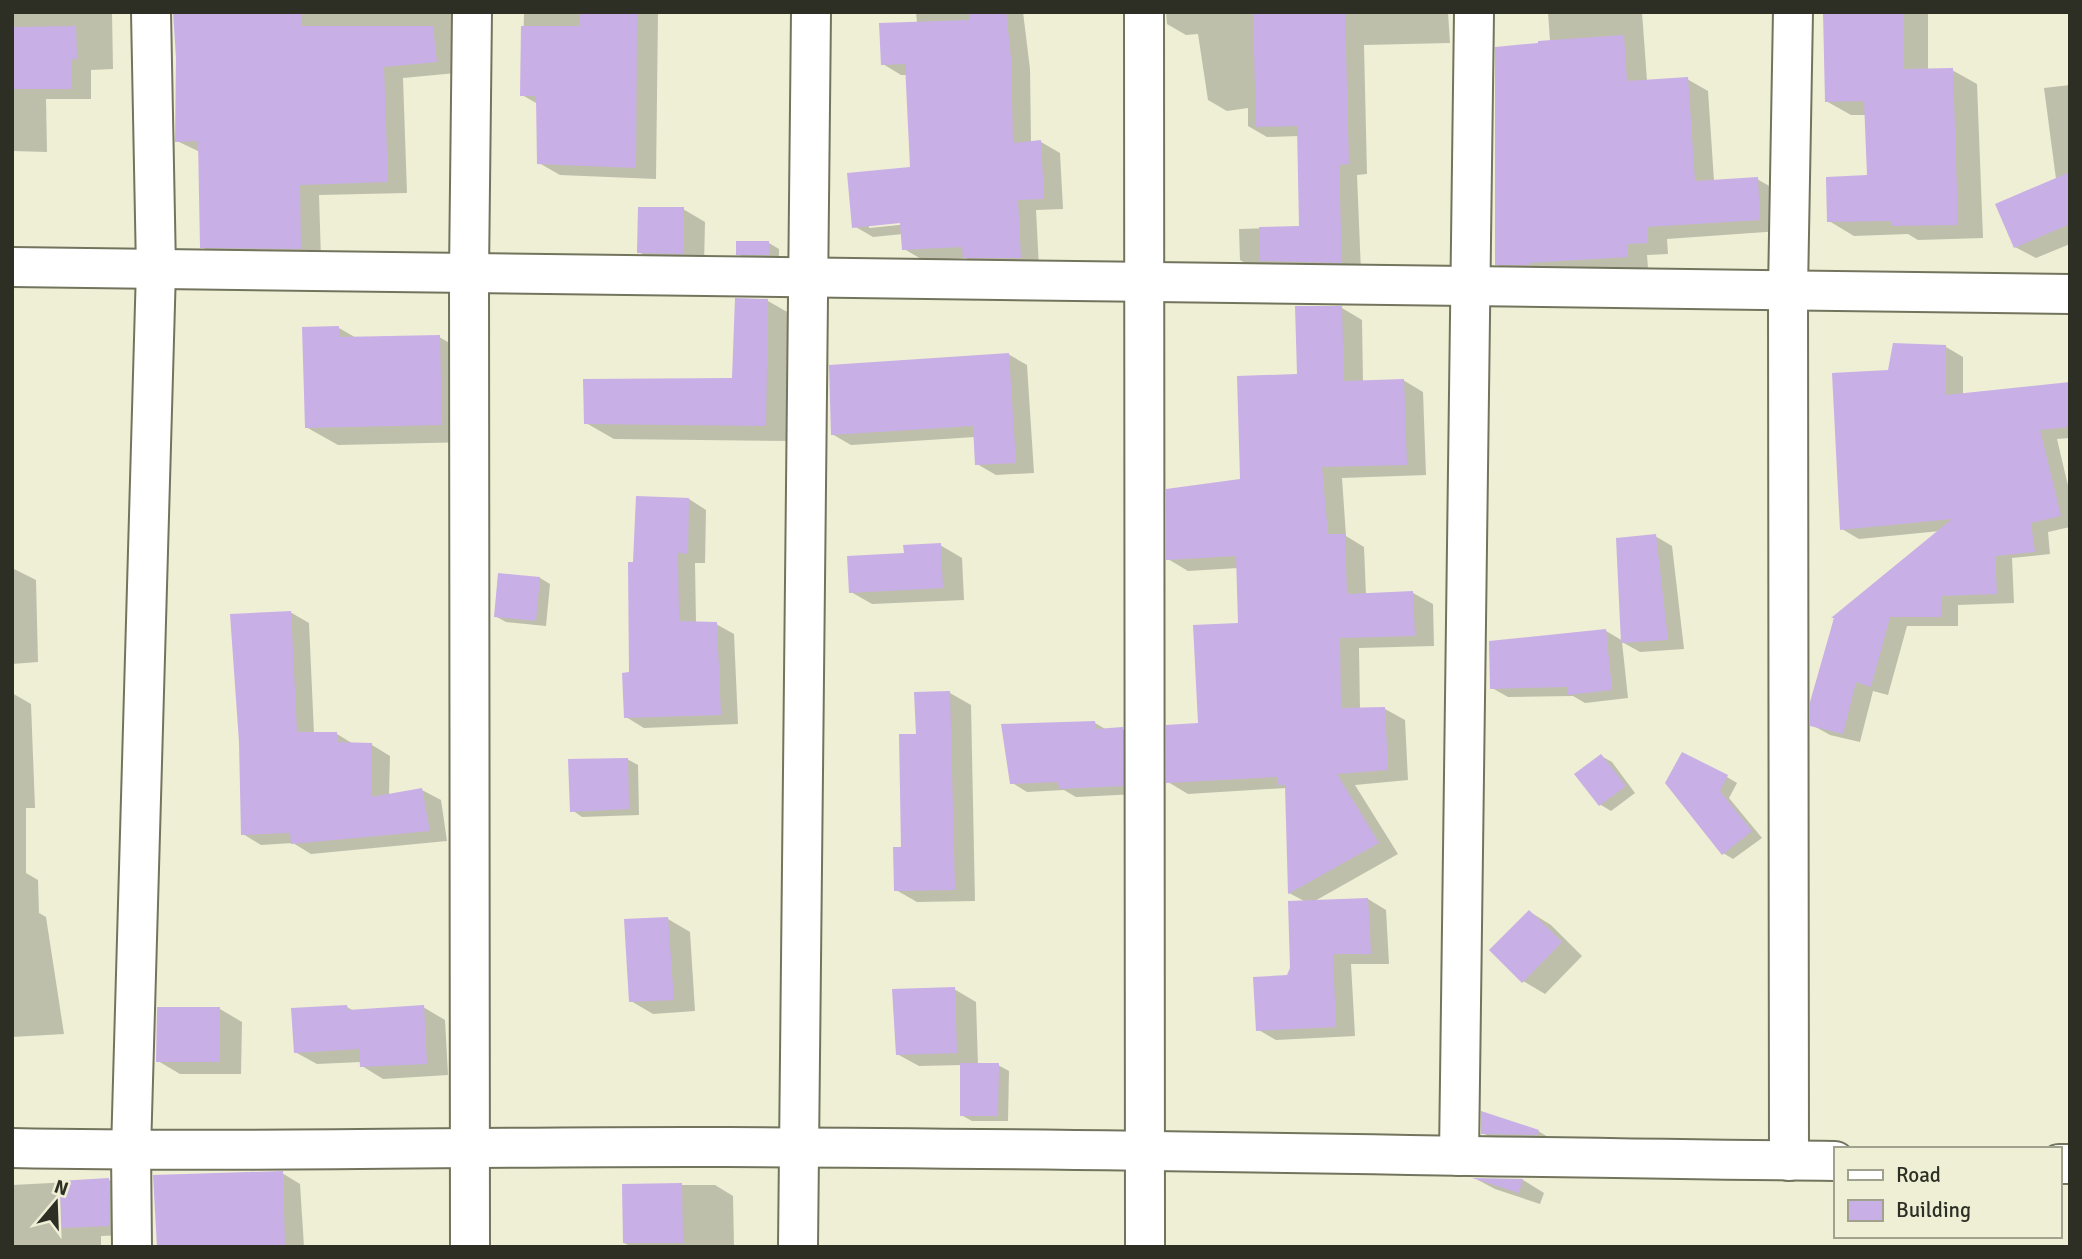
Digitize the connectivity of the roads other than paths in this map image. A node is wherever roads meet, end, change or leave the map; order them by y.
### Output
1 (151, 12) edge
2 (472, 12) edge
3 (811, 12) edge
4 (1144, 12) edge
5 (1474, 12) edge
6 (1793, 12) edge
7 (12, 267) edge
8 (156, 269) junction
9 (469, 273) junction
10 (808, 278) junction
11 (1142, 282) junction
12 (1468, 287) junction
13 (1788, 290) junction
14 (2070, 294) edge
15 (470, 1146) junction
16 (798, 1147) junction
17 (12, 1148) edge
18 (131, 1151) junction
19 (1146, 1152) junction
20 (1459, 1156) junction
21 (1789, 1161) junction
22 (1834, 1161) edge
23 (132, 1247) edge
24 (470, 1247) edge
25 (798, 1247) edge
26 (1145, 1247) edge

1 - 8 street
2 - 9 street
3 - 10 street
4 - 11 street
5 - 12 street
6 - 13 street
7 - 8 street
8 - 9 street
8 - 18 street
9 - 10 street
9 - 15 street
10 - 11 street
10 - 16 street
11 - 12 street
11 - 19 street
12 - 13 street
12 - 20 street
13 - 14 street
13 - 21 street
15 - 16 street
15 - 18 street
15 - 24 street
16 - 19 street
16 - 25 street
17 - 18 street
18 - 23 street
19 - 20 street
19 - 26 street
20 - 21 street
21 - 22 street

